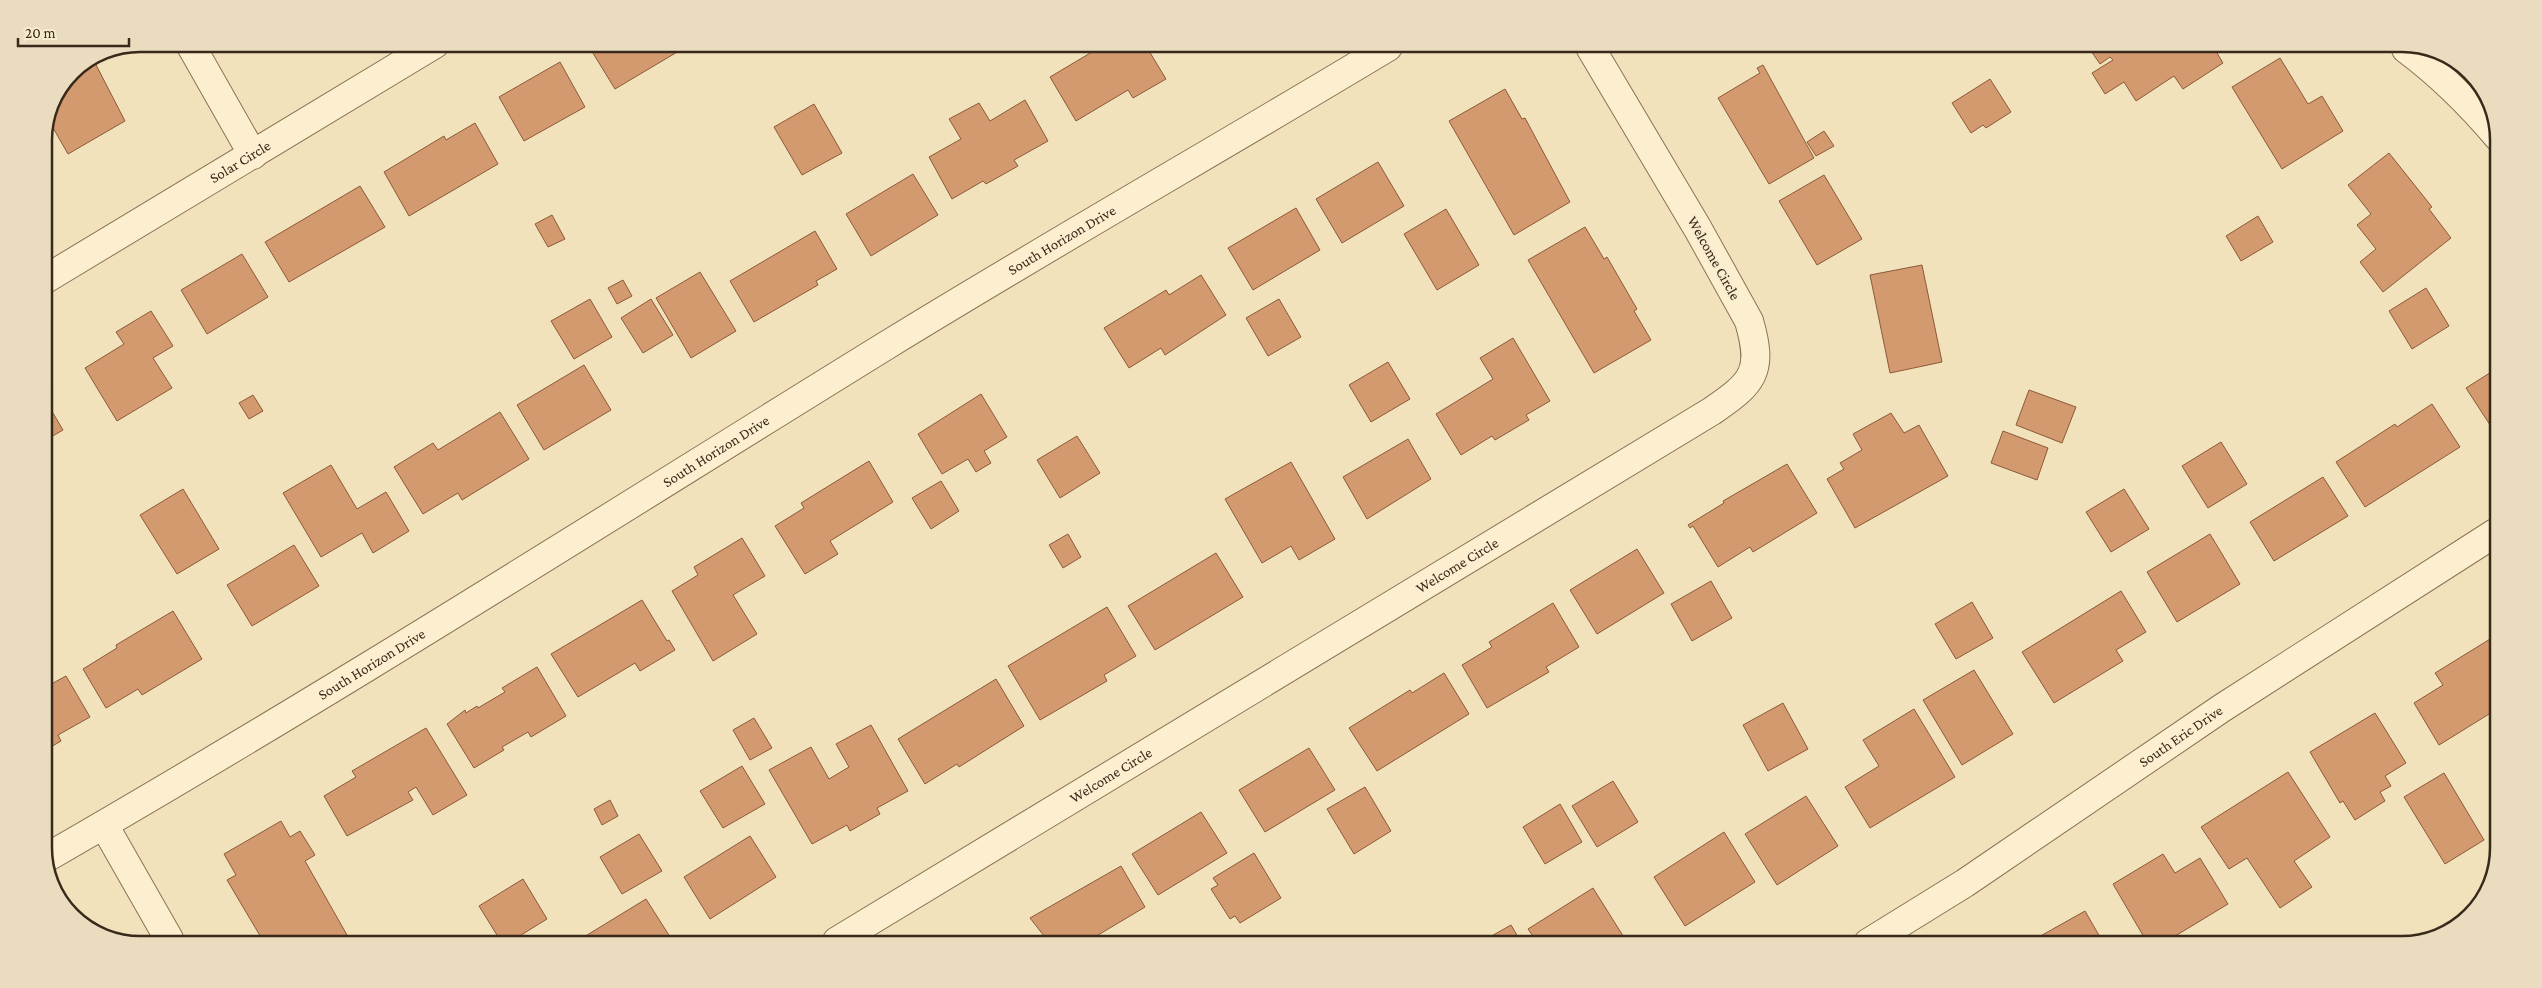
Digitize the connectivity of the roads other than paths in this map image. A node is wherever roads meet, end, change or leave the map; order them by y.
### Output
1 (195, 52) edge
2 (422, 52) edge
3 (1380, 52) edge
4 (1593, 52) edge
5 (2411, 53) edge
6 (2488, 125) edge
7 (253, 155) junction
8 (52, 275) edge
9 (2490, 536) edge
10 (104, 825) junction
11 (53, 854) edge
12 (168, 936) edge
13 (845, 936) edge
14 (1879, 936) edge

1 - 7 street
2 - 7 street, Solar Circle
3 - 10 street, South Horizon Drive
4 - 13 street, Welcome Circle
5 - 6 street
7 - 8 street, Solar Circle
9 - 14 street, South Eric Drive
10 - 11 street, South Horizon Drive
10 - 12 street

